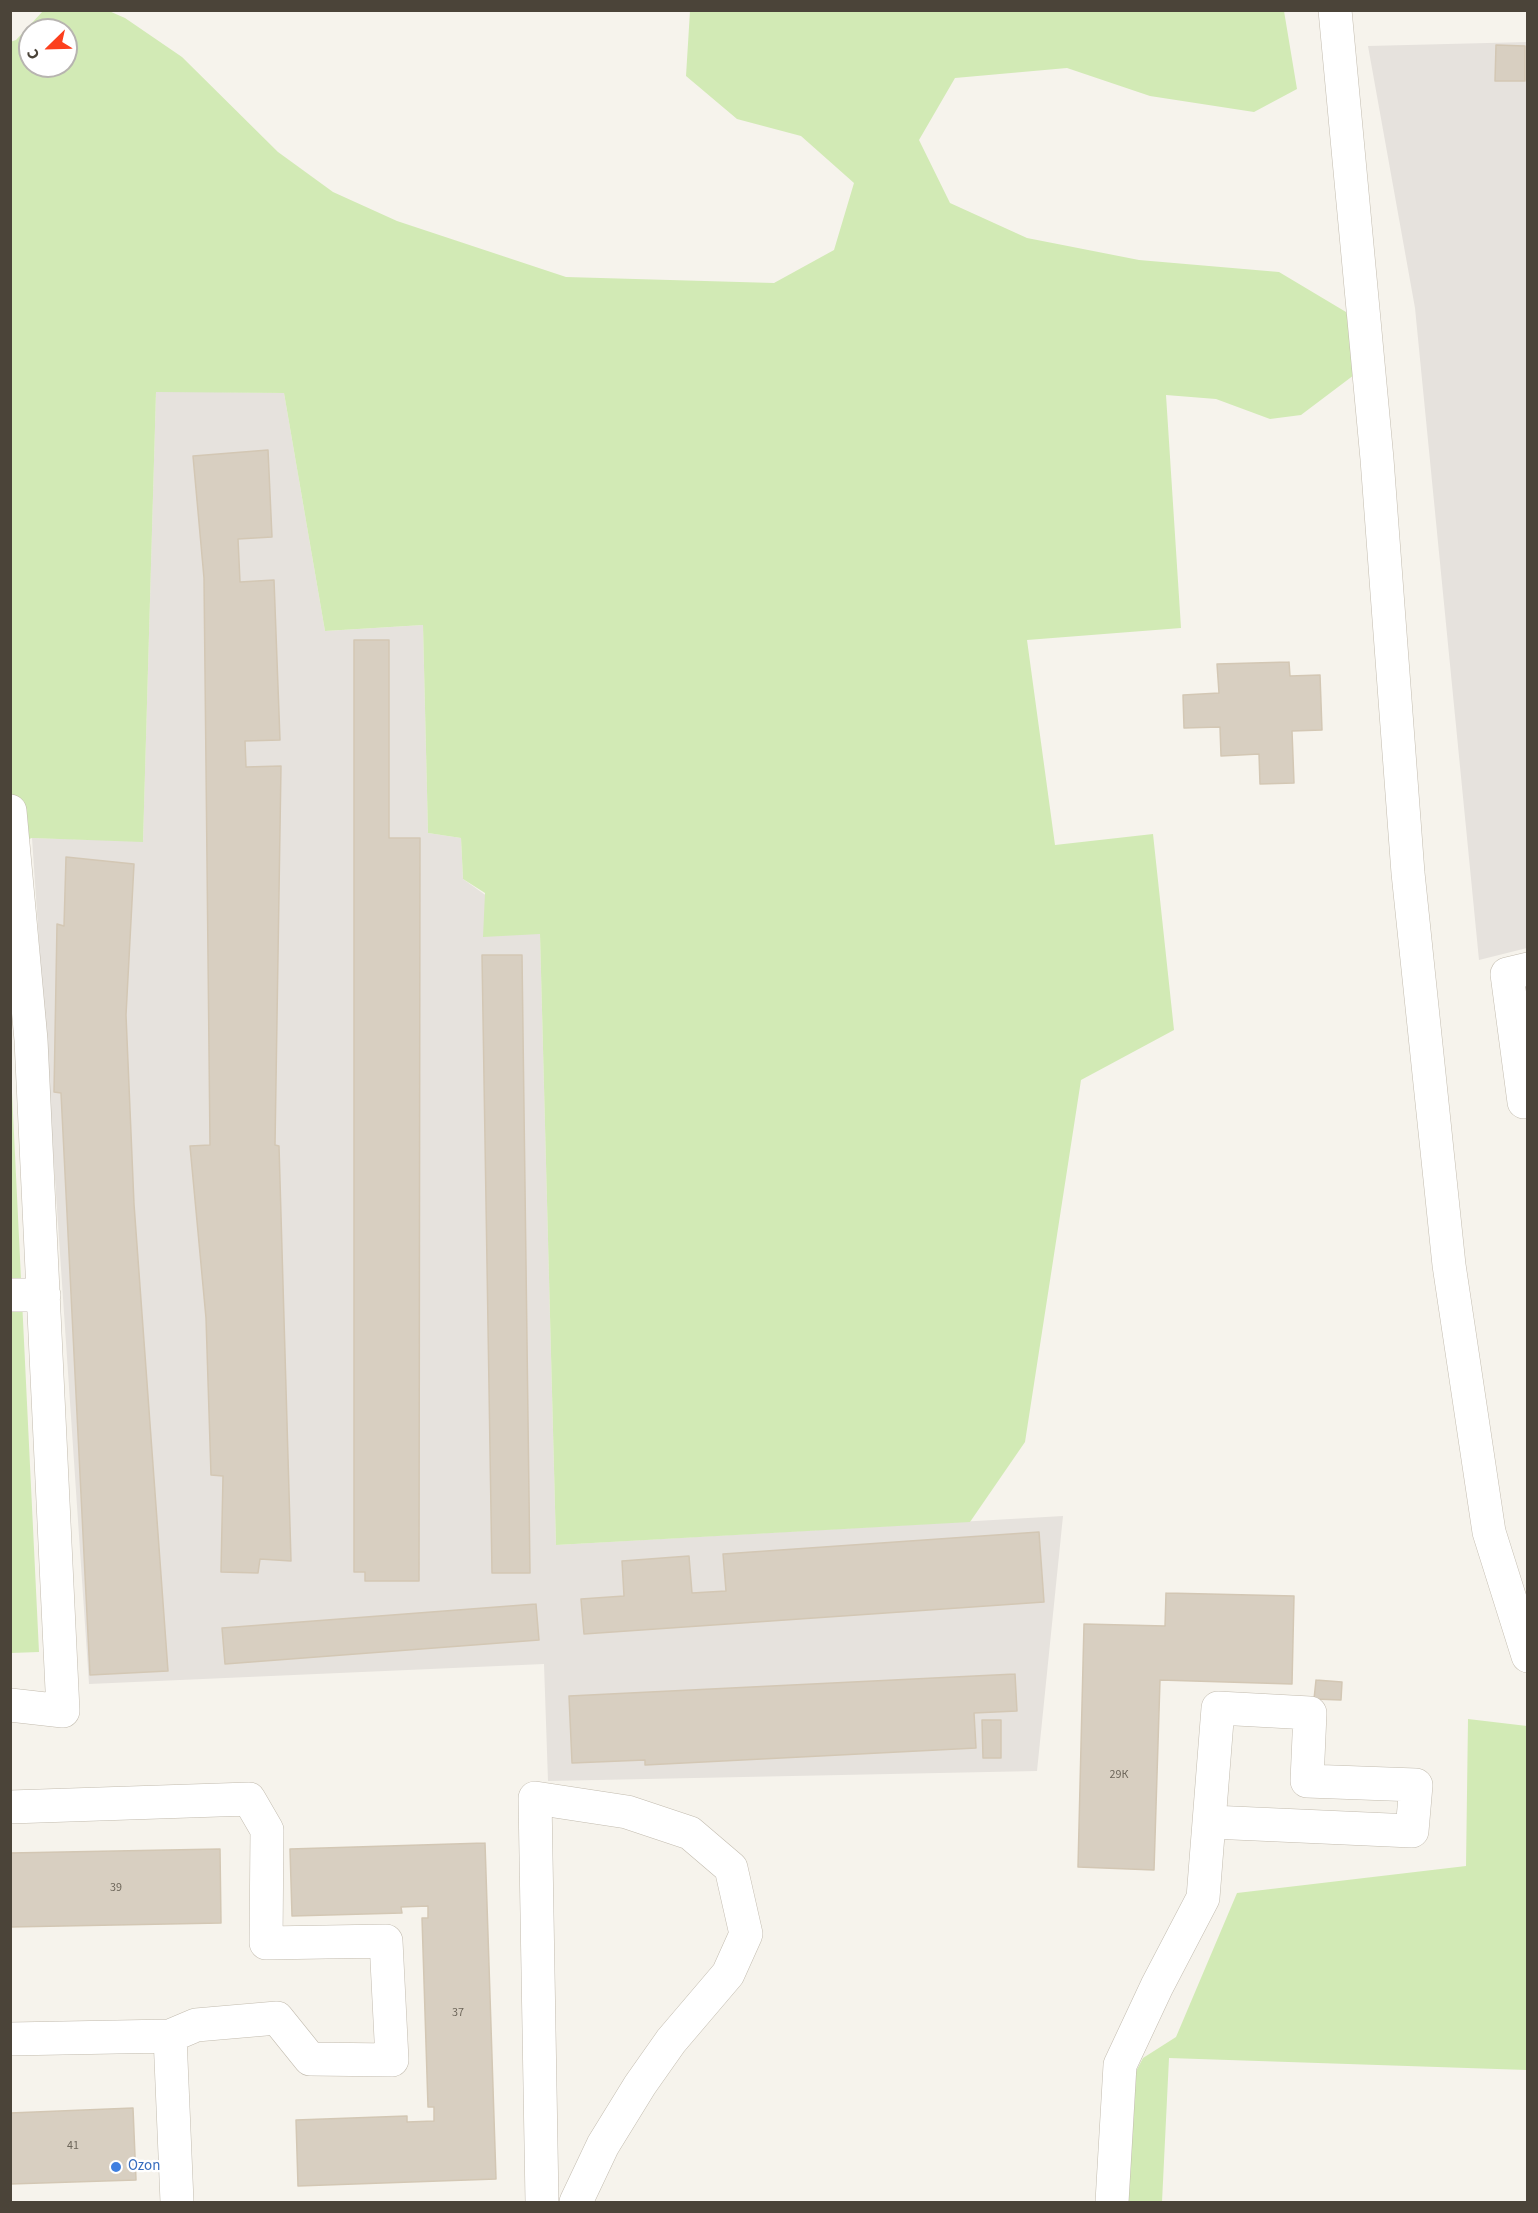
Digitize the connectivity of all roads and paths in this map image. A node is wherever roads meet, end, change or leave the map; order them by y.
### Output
1 (1335, 10) edge
2 (10, 811) edge
3 (1527, 969) edge
4 (1527, 1102) edge
5 (23, 1129) edge
6 (10, 1295) edge
7 (44, 1295) junction
8 (1527, 1656) edge
9 (10, 1706) edge
10 (10, 1807) edge
11 (1211, 1822) junction
12 (170, 2036) junction
13 (10, 2039) edge
14 (177, 2202) edge
15 (535, 2202) edge
16 (543, 2202) edge
17 (576, 2202) edge
18 (1112, 2202) edge

1 - 8 lane
2 - 5 lane
3 - 4 lane
5 - 7 lane
6 - 7 lane
7 - 9 lane
10 - 12 lane
11 - 11 lane
11 - 18 lane
12 - 13 lane
12 - 14 lane
15 - 16 lane
16 - 17 lane

